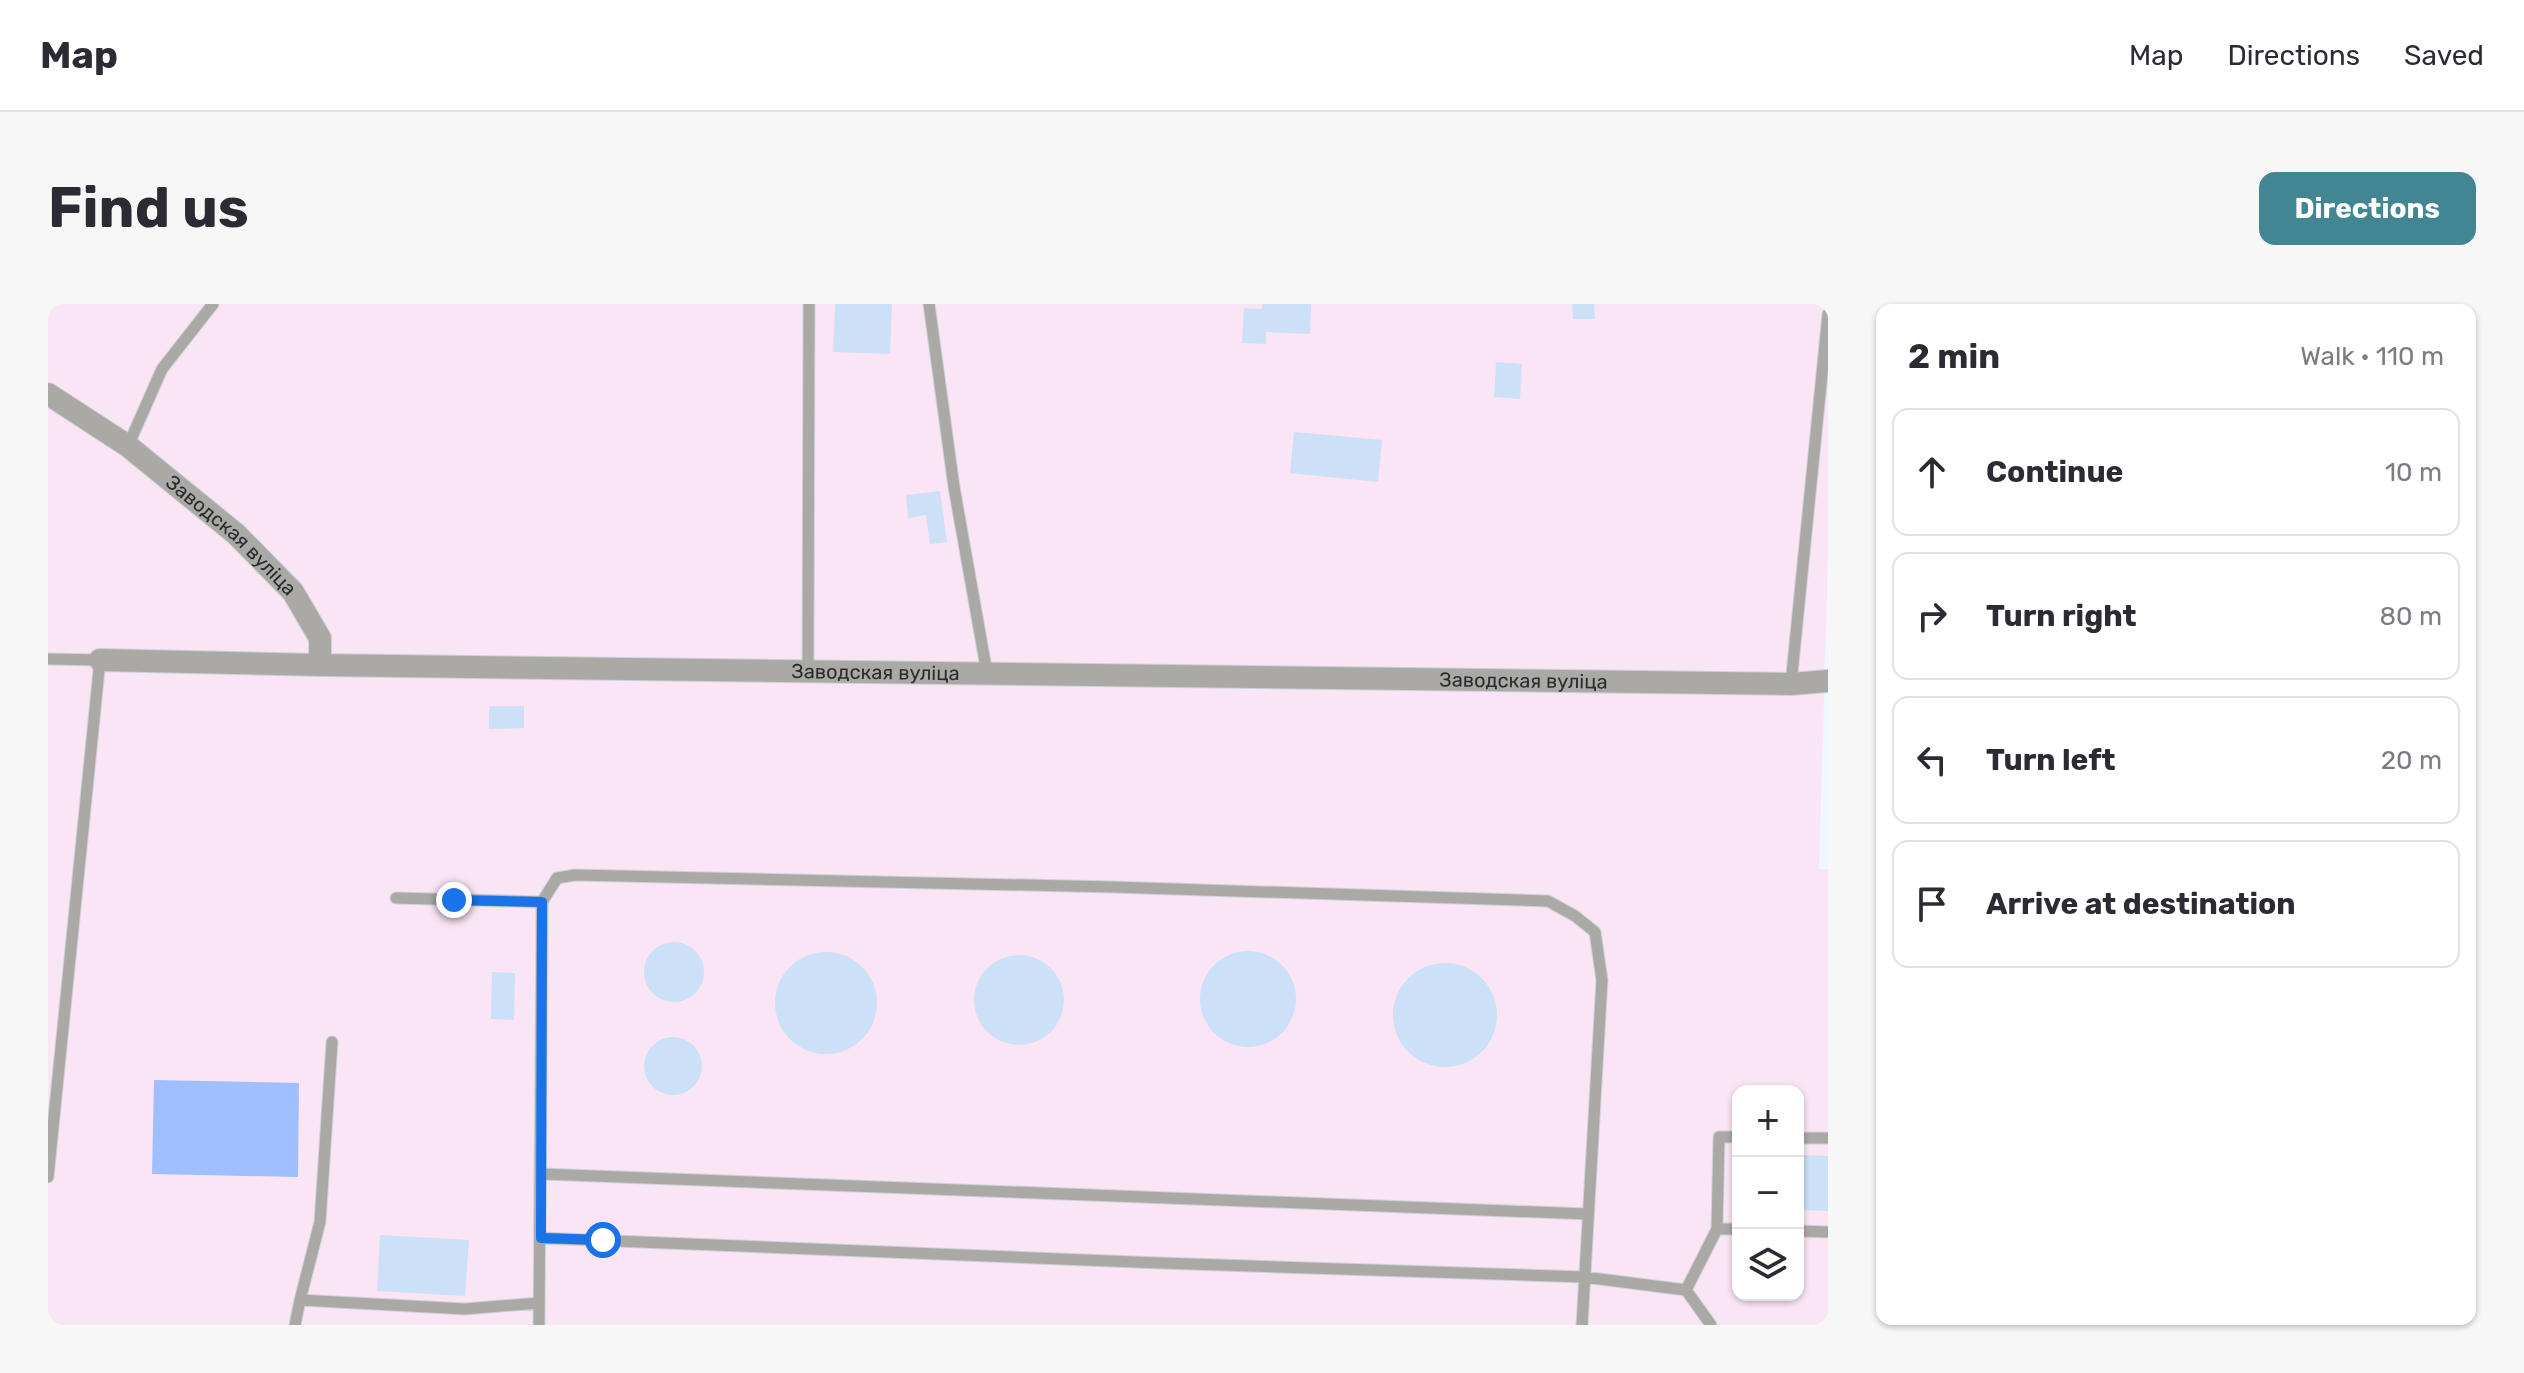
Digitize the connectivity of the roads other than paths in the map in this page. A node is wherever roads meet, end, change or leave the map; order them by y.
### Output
1 (213, 304) edge
2 (809, 304) edge
3 (929, 304) edge
4 (1828, 314) edge
5 (48, 394) edge
6 (128, 446) junction
7 (48, 659) edge
8 (100, 660) junction
9 (320, 665) junction
10 (808, 671) junction
11 (987, 673) junction
12 (1828, 681) edge
13 (1791, 684) junction
14 (396, 898) dead end
15 (542, 902) junction
16 (332, 1042) dead end
17 (1732, 1137) edge
18 (1804, 1138) edge
19 (1828, 1138) edge
20 (542, 1174) junction
21 (48, 1177) edge
22 (1588, 1214) junction
23 (1717, 1229) junction
24 (1732, 1229) edge
25 (1804, 1231) edge
26 (1828, 1232) edge
27 (541, 1238) junction
28 (1584, 1277) junction
29 (1686, 1290) junction
30 (300, 1300) junction
31 (539, 1303) junction
32 (295, 1325) edge
33 (539, 1325) edge
34 (1582, 1325) edge
35 (1711, 1325) edge

1 - 6 lane
2 - 10 lane
3 - 11 lane
4 - 13 lane
5 - 6 street, Заводская вуліца
6 - 9 street, Заводская вуліца
7 - 8 lane
8 - 9 street
8 - 21 lane
9 - 10 street, Заводская вуліца
10 - 11 street, Заводская вуліца
11 - 13 street, Заводская вуліца
12 - 13 street, Заводская вуліца
14 - 15 lane
15 - 20 lane
15 - 22 lane
16 - 30 lane
17 - 23 lane
18 - 19 lane
20 - 22 lane
20 - 27 lane
22 - 28 lane
23 - 24 lane
23 - 29 lane
25 - 26 lane
27 - 28 lane
27 - 31 lane
28 - 29 lane
28 - 34 lane
29 - 35 lane
30 - 31 lane
30 - 32 lane
31 - 33 lane

